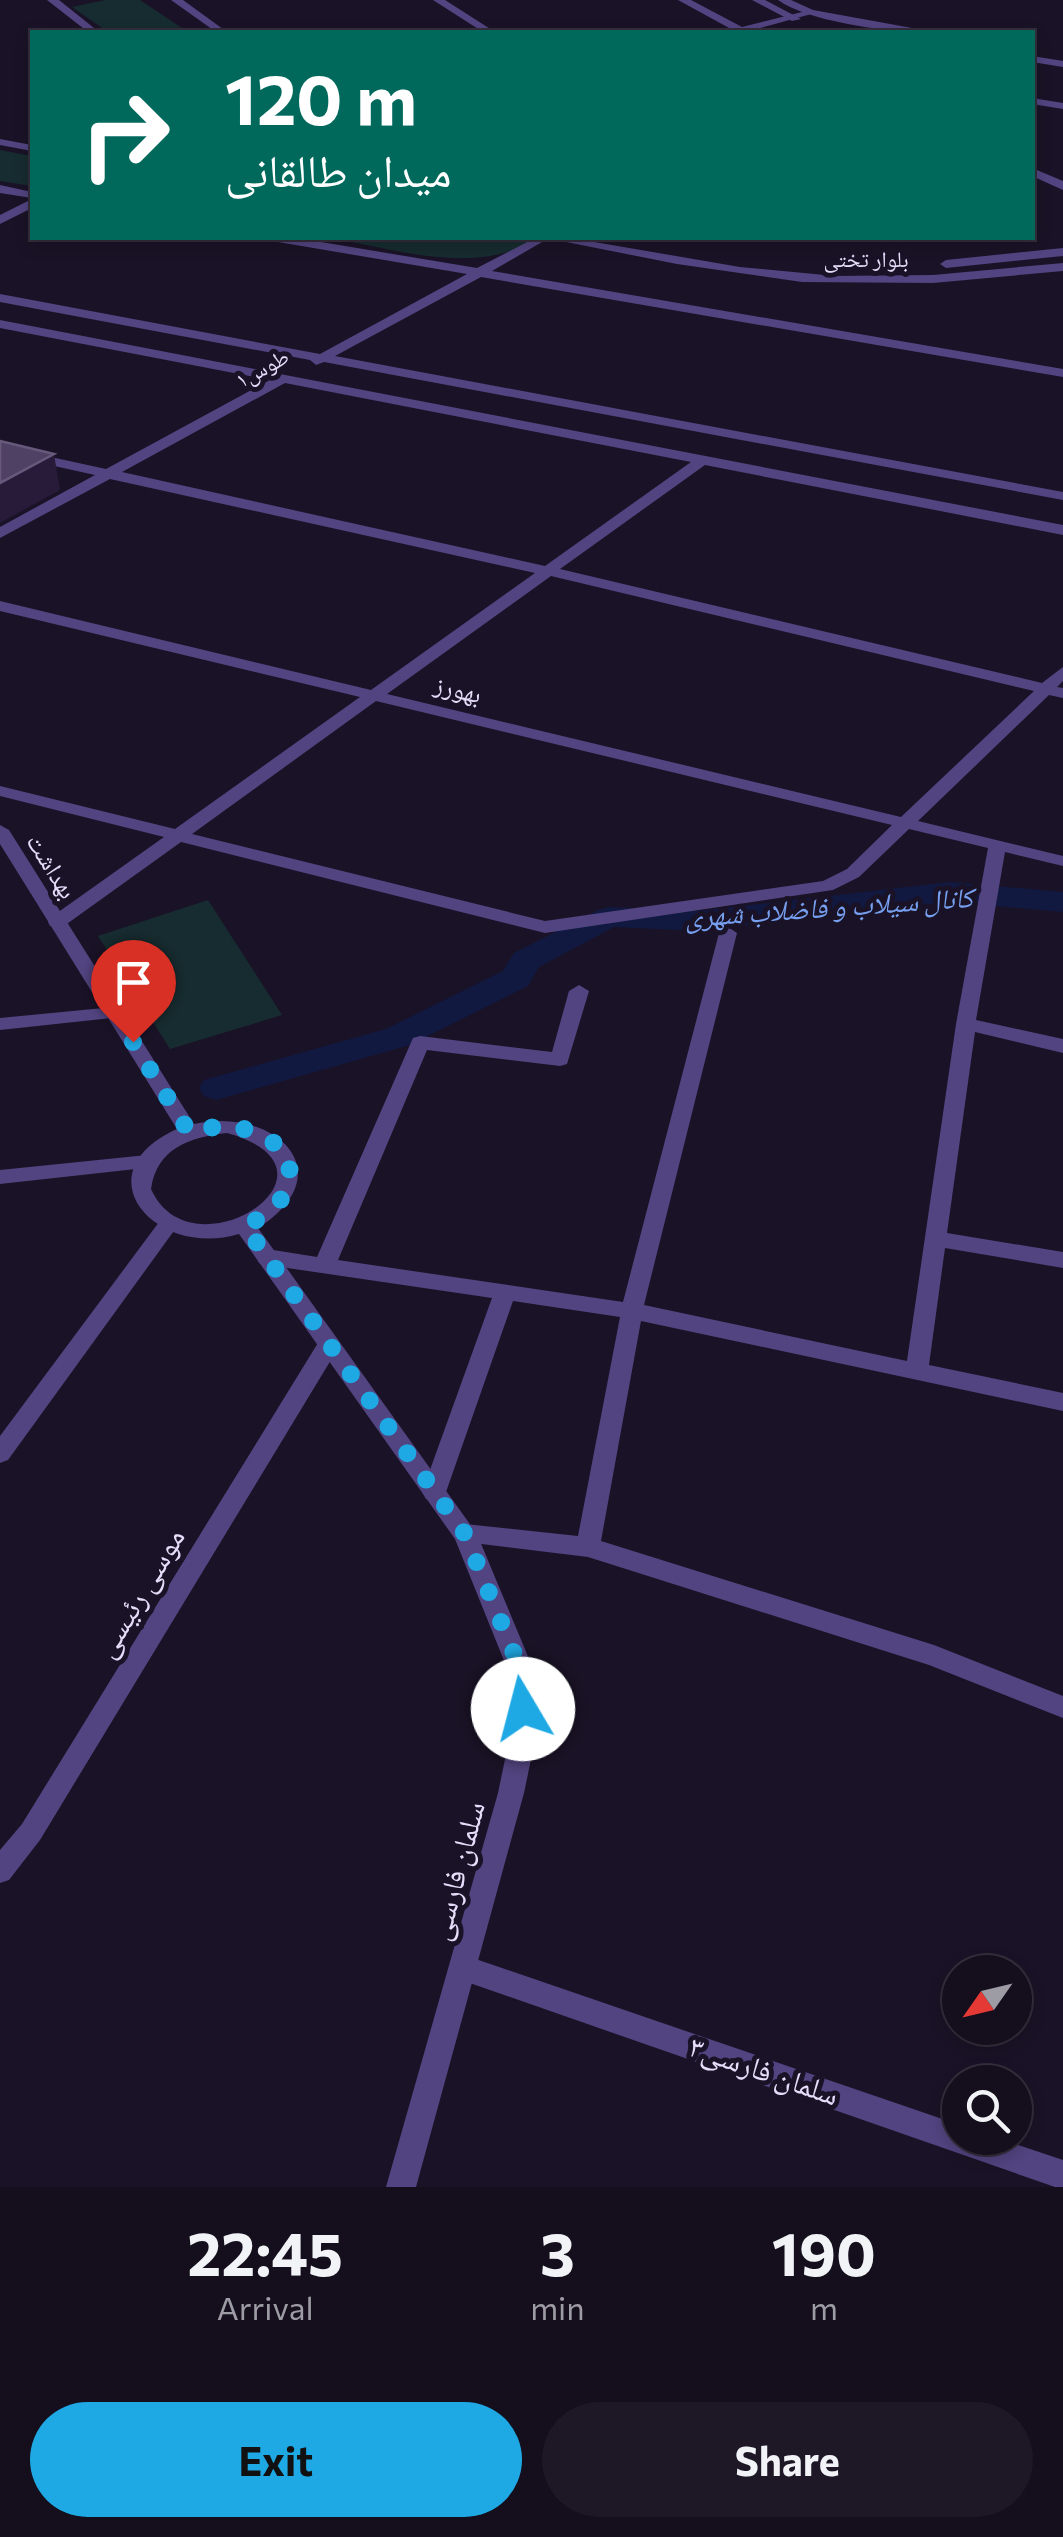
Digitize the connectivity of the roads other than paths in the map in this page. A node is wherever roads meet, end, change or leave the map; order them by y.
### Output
1 (52, 0) edge
2 (176, 0) edge
3 (438, 0) edge
4 (683, 0) edge
5 (757, 0) edge
6 (783, 0) edge
7 (810, 13) junction
8 (795, 18) junction
9 (91, 30) edge
10 (219, 30) edge
11 (487, 30) edge
12 (735, 30) edge
13 (746, 30) edge
14 (861, 30) edge
15 (917, 30) edge
16 (1035, 49) edge
17 (1063, 54) edge
18 (1035, 59) edge
19 (1063, 64) edge
20 (1035, 101) edge
21 (1063, 106) edge
22 (0, 130) edge
23 (30, 135) edge
24 (0, 142) edge
25 (30, 148) edge
26 (1035, 172) edge
27 (1063, 186) edge
28 (0, 190) edge
29 (30, 195) edge
30 (30, 204) edge
31 (0, 220) edge
32 (290, 240) edge
33 (538, 240) edge
34 (564, 240) edge
35 (642, 240) edge
36 (1063, 252) edge
37 (1063, 267) edge
38 (479, 272) junction
39 (0, 298) edge
40 (0, 324) edge
41 (320, 358) junction
42 (1063, 373) edge
43 (283, 379) junction
44 (0, 450) edge
45 (703, 460) junction
46 (0, 463) edge
47 (110, 473) junction
48 (92, 482) junction
49 (1063, 496) edge
50 (1063, 530) edge
51 (0, 533) edge
52 (542, 576) junction
53 (0, 606) edge
54 (1063, 672) edge
55 (1054, 691) edge
56 (375, 695) junction
57 (0, 791) edge
58 (904, 823) junction
59 (0, 830) edge
60 (181, 833) junction
61 (997, 846) junction
62 (1063, 861) edge
63 (58, 922) junction
64 (728, 933) dead end
65 (579, 992) dead end
66 (114, 1012) junction
67 (0, 1024) edge
68 (966, 1024) junction
69 (1063, 1046) edge
70 (189, 1132) junction
71 (147, 1162) junction
72 (0, 1178) edge
73 (169, 1223) junction
74 (245, 1226) junction
75 (936, 1239) junction
76 (267, 1256) junction
77 (1063, 1260) edge
78 (324, 1266) junction
79 (506, 1291) junction
80 (632, 1311) junction
81 (329, 1344) junction
82 (916, 1371) junction
83 (1063, 1402) edge
84 (0, 1454) edge
85 (434, 1492) junction
86 (465, 1534) junction
87 (588, 1547) junction
88 (1063, 1708) edge
89 (0, 1871) edge
90 (464, 1968) junction
91 (1063, 2175) edge
92 (402, 2187) edge

1 - 9 street
2 - 10 street
3 - 11 street
4 - 12 street
5 - 8 street
6 - 7 street
7 - 8 street
7 - 15 street
8 - 13 street
8 - 14 street
16 - 17 street
18 - 19 street
20 - 21 street
22 - 23 street
24 - 25 street
26 - 27 street
28 - 29 street
30 - 31 street
32 - 38 street
33 - 38 street, طوس۱
34 - 37 street, بلوار تختی
35 - 36 street, بلوار تختی
38 - 41 street, طوس۱
38 - 42 street
39 - 41 street
40 - 43 street
41 - 43 street, طوس۱
41 - 49 street
43 - 45 street
43 - 47 street, طوس۱
44 - 47 street
45 - 50 street
45 - 52 street
46 - 48 street
47 - 48 street, طوس۱
47 - 52 street
48 - 51 street, طوس۱
48 - 52 street
52 - 55 street
52 - 56 street
53 - 56 street, بهورز
54 - 55 street
55 - 58 street
56 - 58 street, بهورز
56 - 60 street
57 - 60 street
58 - 60 street
58 - 61 street, بهورز
59 - 63 street, بهداشت
60 - 63 street
61 - 62 street, بهورز
61 - 68 street
63 - 66 street, بهداشت
64 - 80 street
65 - 78 street
66 - 67 street
66 - 70 street, بهداشت
68 - 69 street
68 - 75 street
70 - 71 street
70 - 74 street
71 - 72 street
71 - 73 street
73 - 74 street
73 - 84 street
74 - 76 street, سلمان فارسی
75 - 77 street
75 - 82 street
76 - 78 street
76 - 81 street, سلمان فارسی
78 - 79 street
79 - 80 street
79 - 85 street
80 - 82 street
80 - 87 street
81 - 85 street, سلمان فارسی
81 - 89 street, موسی رئیسی
82 - 83 street
85 - 86 street, سلمان فارسی
86 - 87 street
86 - 90 street, سلمان فارسی
87 - 88 street
90 - 91 street, سلمان فارسی۳
90 - 92 street, سلمان فارسی

